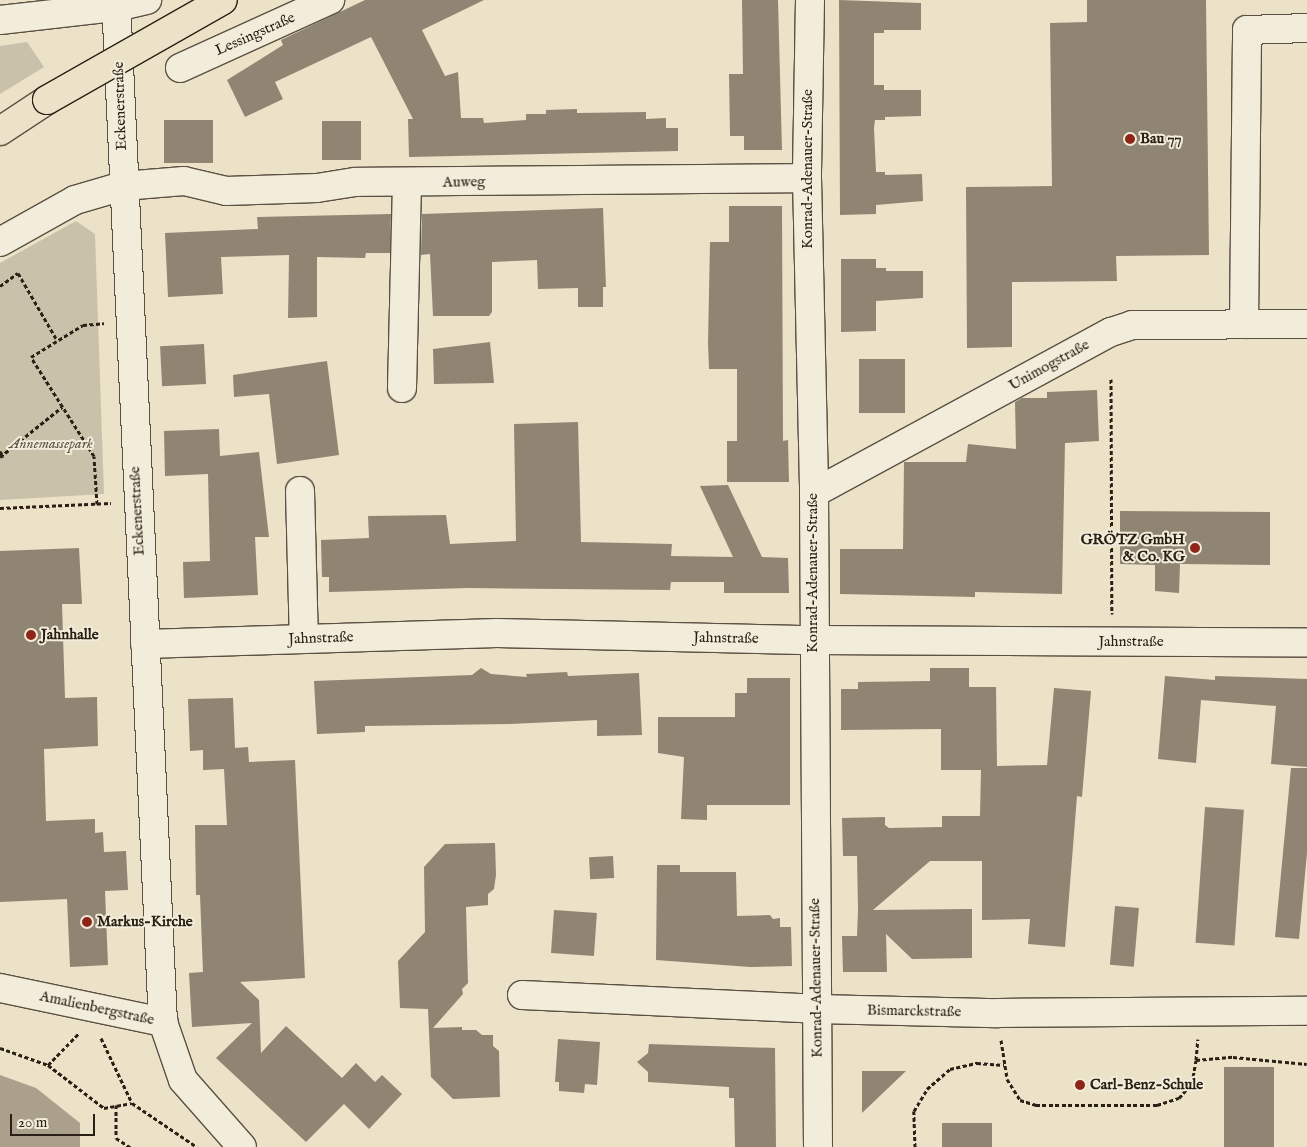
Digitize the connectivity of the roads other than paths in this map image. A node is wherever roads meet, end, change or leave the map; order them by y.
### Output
1 (147, 0) edge
2 (223, 0) edge
3 (330, 0) edge
4 (810, 0) edge
5 (116, 4) edge
6 (0, 20) edge
7 (1307, 28) edge
8 (180, 68) dead end
9 (0, 131) edge
10 (807, 178) junction
11 (406, 183) junction
12 (123, 186) junction
13 (0, 242) edge
14 (1244, 324) junction
15 (1307, 324) edge
16 (402, 388) dead end
17 (300, 491) dead end
18 (814, 493) junction
19 (304, 639) junction
20 (812, 640) junction
21 (1307, 643) edge
22 (144, 644) junction
23 (0, 988) edge
24 (522, 995) dead end
25 (816, 1009) junction
26 (1307, 1011) edge
27 (163, 1022) junction
28 (242, 1147) edge
29 (818, 1147) edge

1 - 5 street
2 - 9 main road, bridge
3 - 8 street, Lessingstraße
4 - 10 street, Konrad-Adenauer-Straße
5 - 6 street
5 - 12 street, Eckenerstraße
7 - 14 street
10 - 11 street, Auweg
10 - 18 street, Konrad-Adenauer-Straße
11 - 12 street, Auweg
11 - 16 street
12 - 13 street, Auweg
12 - 22 street, Eckenerstraße
14 - 15 street, Unimogstraße
14 - 18 street, Unimogstraße
17 - 19 street
18 - 20 street, Konrad-Adenauer-Straße
19 - 20 street, Jahnstraße
19 - 22 street, Jahnstraße
20 - 21 street, Jahnstraße
20 - 25 street, Konrad-Adenauer-Straße
22 - 27 street, Eckenerstraße
23 - 27 street, Amalienbergstraße
24 - 25 street, Bismarckstraße
25 - 26 street, Bismarckstraße
25 - 29 street, Konrad-Adenauer-Straße
27 - 28 street, Amalienbergstraße

